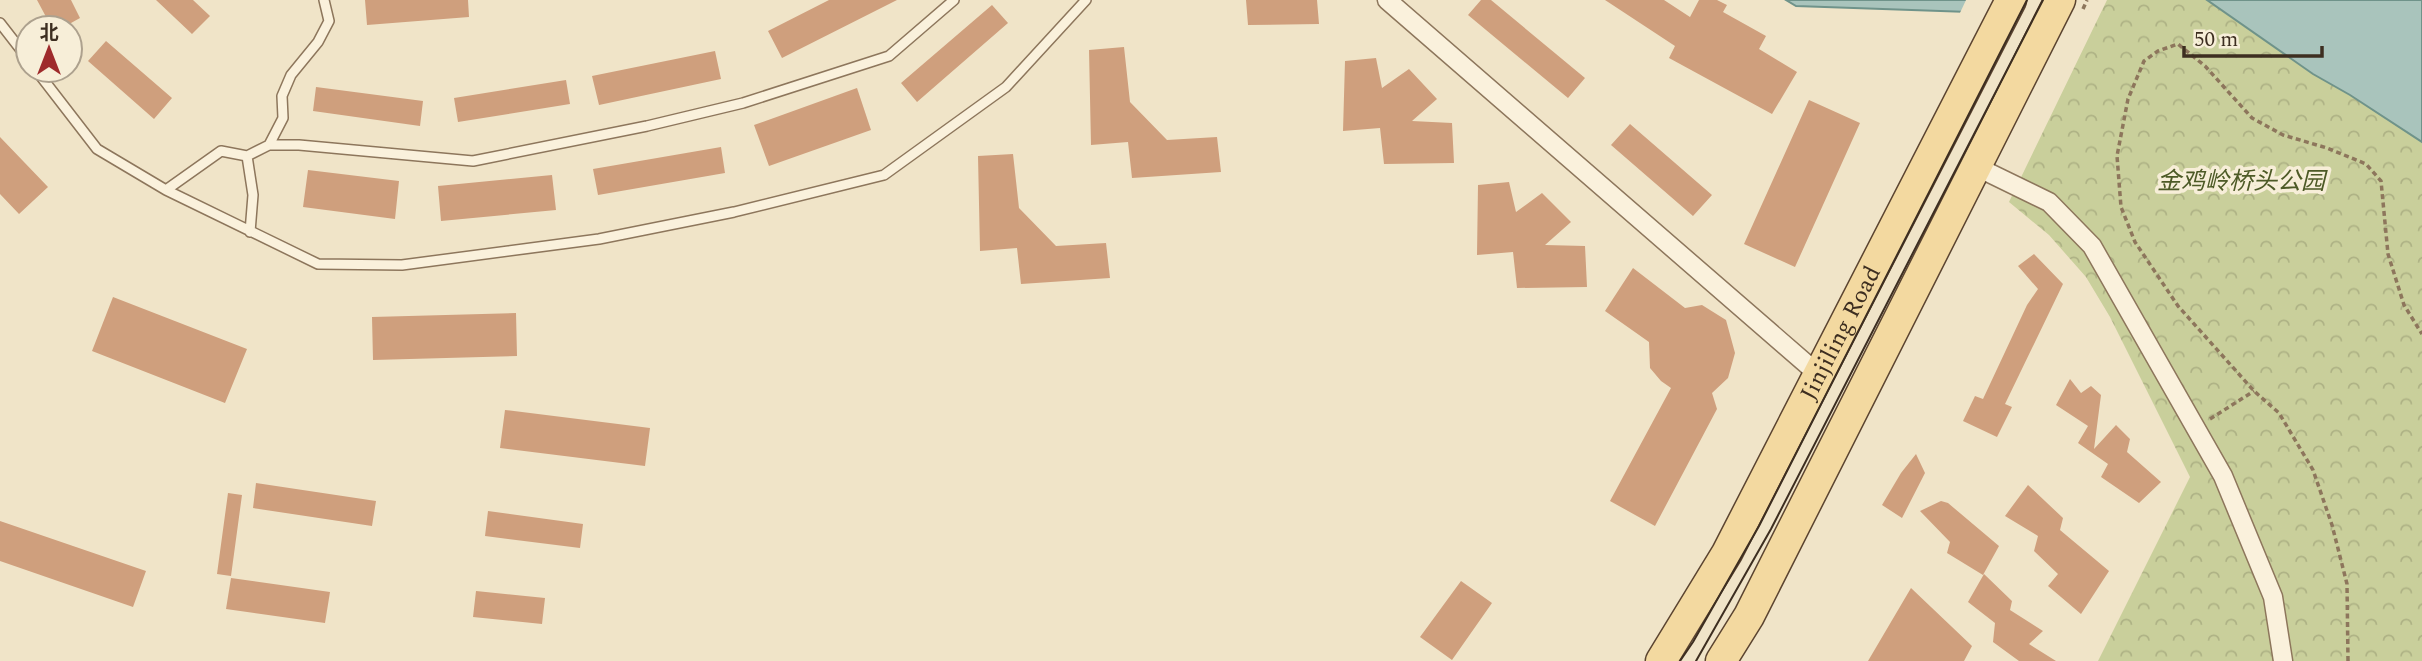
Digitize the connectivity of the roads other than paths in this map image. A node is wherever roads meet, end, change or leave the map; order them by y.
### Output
1 (324, 0) edge
2 (954, 0) edge
3 (1086, 0) edge
4 (1387, 0) edge
5 (2011, 0) edge
6 (2060, 0) edge
7 (0, 23) edge
8 (14, 41) edge
9 (47, 84) edge
10 (269, 145) junction
11 (247, 156) junction
12 (1975, 166) junction
13 (166, 190) junction
14 (250, 232) junction
15 (1818, 374) junction
16 (1661, 661) edge
17 (1721, 661) edge
18 (2283, 661) edge

1 - 10 lane
2 - 10 lane
3 - 14 lane
4 - 15 street
5 - 15 main road, Jinjiling Road
6 - 12 main road, Jinjiling Road
7 - 8 lane
9 - 13 lane
10 - 11 lane
11 - 13 lane
11 - 14 lane
12 - 17 main road, Jinjiling Road
12 - 18 street
13 - 14 lane
15 - 16 main road, Jinjiling Road

